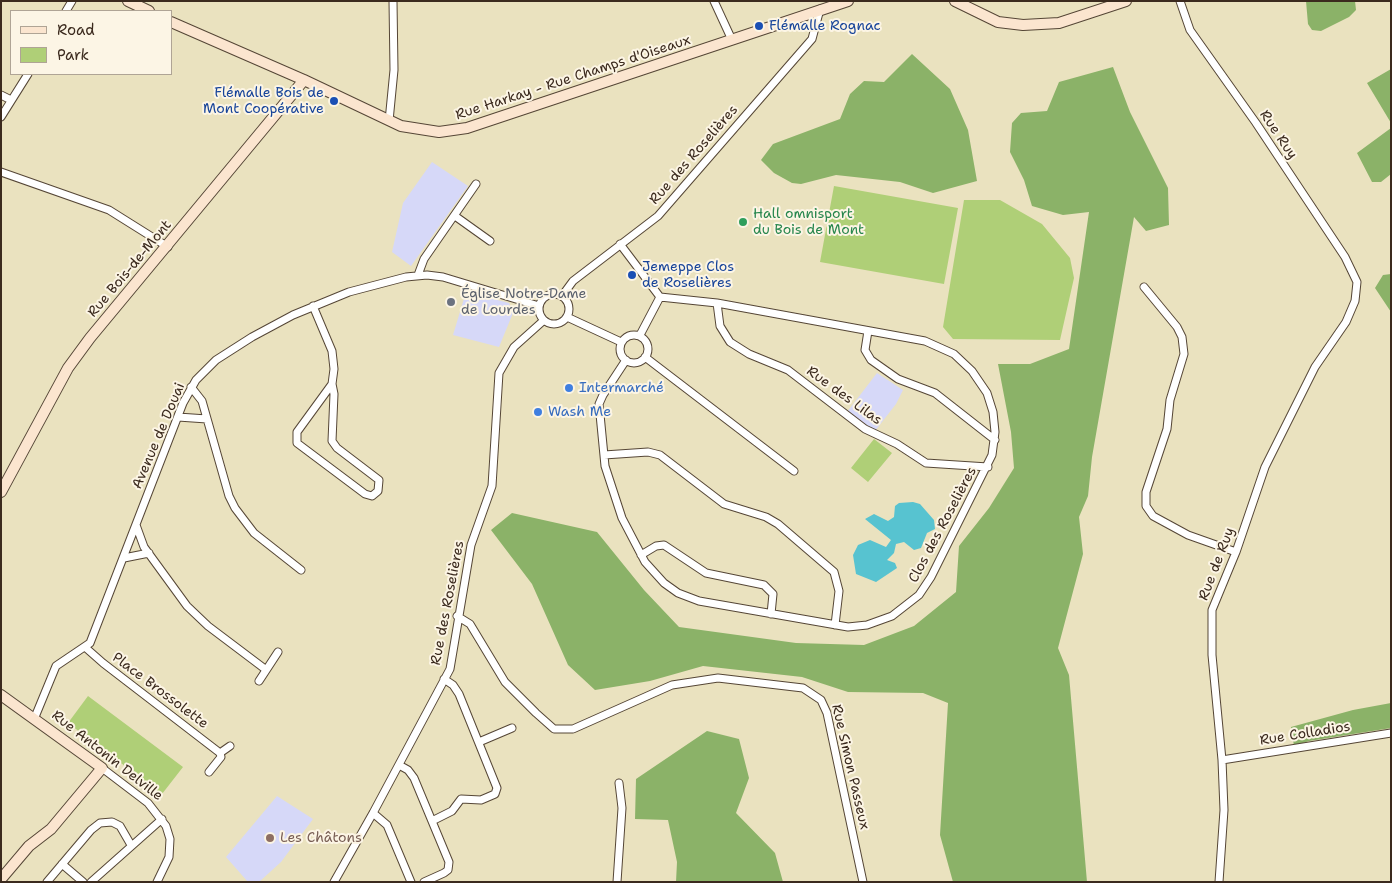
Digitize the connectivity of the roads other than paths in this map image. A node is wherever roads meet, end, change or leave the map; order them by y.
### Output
1 (128, 1) edge
2 (393, 1) edge
3 (714, 1) edge
4 (848, 1) edge
5 (1126, 1) edge
6 (1180, 1) edge
7 (957, 2) edge
8 (820, 9) junction
9 (147, 10) edge
10 (172, 22) edge
11 (732, 40) junction
12 (27, 75) edge
13 (304, 80) junction
14 (1, 96) edge
15 (11, 100) junction
16 (1, 117) edge
17 (389, 121) junction
18 (1, 172) edge
19 (476, 184) dead end
20 (455, 216) junction
21 (490, 241) dead end
22 (620, 244) junction
23 (168, 247) junction
24 (418, 275) junction
25 (1357, 282) joint
26 (1144, 287) dead end
27 (562, 296) junction
28 (660, 297) junction
29 (717, 303) junction
30 (314, 306) junction
31 (539, 306) junction
32 (567, 317) junction
33 (543, 320) junction
34 (868, 331) junction
35 (640, 336) junction
36 (621, 342) junction
37 (646, 357) junction
38 (626, 360) junction
39 (332, 384) junction
40 (191, 387) junction
41 (178, 416) junction
42 (207, 419) junction
43 (995, 440) junction
44 (604, 456) junction
45 (988, 467) junction
46 (794, 471) dead end
47 (1, 492) edge
48 (136, 525) junction
49 (1236, 552) junction
50 (149, 553) junction
51 (641, 555) junction
52 (124, 558) junction
53 (301, 570) dead end
54 (770, 614) junction
55 (457, 616) junction
56 (835, 626) junction
57 (86, 648) junction
58 (278, 652) dead end
59 (265, 668) junction
60 (259, 680) dead end
61 (444, 680) junction
62 (1, 695) edge
63 (35, 718) junction
64 (512, 728) dead end
65 (1391, 733) edge
66 (479, 742) junction
67 (230, 746) dead end
68 (220, 753) junction
69 (1222, 760) junction
70 (399, 765) junction
71 (102, 768) junction
72 (210, 772) dead end
73 (619, 783) dead end
74 (374, 813) junction
75 (162, 819) junction
76 (432, 821) junction
77 (132, 845) junction
78 (62, 864) junction
79 (1, 878) edge
80 (47, 882) edge
81 (83, 882) edge
82 (91, 882) edge
83 (157, 882) edge
84 (334, 882) edge
85 (410, 882) edge
86 (424, 882) edge
87 (617, 882) edge
88 (863, 882) edge
89 (1219, 882) edge

1 - 9 street
2 - 17 street
3 - 11 street
4 - 8 street, Rue Harkay - Rue Champs d'Oiseaux
5 - 7 street
6 - 25 street, Rue Ruy
8 - 11 street, Rue Harkay - Rue Champs d'Oiseaux
8 - 22 street, Rue des Roselières
10 - 13 street, Rue Harkay - Rue Champs d'Oiseaux
11 - 17 street, Rue Harkay - Rue Champs d'Oiseaux
12 - 15 street
13 - 17 street, Rue Harkay - Rue Champs d'Oiseaux
13 - 23 street, Rue Bois-de-Mont
14 - 15 street
15 - 16 street
18 - 23 street
19 - 20 street
20 - 21 street
20 - 24 street
22 - 27 street, Rue des Roselières
22 - 28 street
23 - 47 street, Rue Bois-de-Mont
24 - 30 street, Avenue de Douai
24 - 31 street, Avenue de Douai
25 - 49 street, Rue de Ruy
26 - 49 street
27 - 31 street
27 - 32 street
28 - 29 street, Clos des Roselières
28 - 35 street
29 - 34 street, Clos des Roselières
29 - 45 street, Rue des Lilas
30 - 39 street
30 - 40 street, Avenue de Douai
31 - 33 street
32 - 33 street
32 - 36 street
33 - 55 street, Rue des Roselières
34 - 43 street
34 - 43 street, Clos des Roselières
35 - 36 street
35 - 37 street
36 - 38 street
37 - 38 street
37 - 46 street
38 - 44 street, Clos des Roselières
39 - 39 street
40 - 41 street, Avenue de Douai
40 - 42 street
41 - 42 street
41 - 48 street, Avenue de Douai
42 - 53 street
43 - 45 street, Clos des Roselières
44 - 51 street, Clos des Roselières
44 - 56 street
45 - 56 street, Clos des Roselières
48 - 50 street
48 - 52 street, Avenue de Douai
49 - 69 street, Rue de Ruy
50 - 52 street
50 - 59 street
51 - 54 street, Clos des Roselières
51 - 54 street
52 - 57 street, Avenue de Douai
54 - 56 street, Clos des Roselières
55 - 61 street, Rue des Roselières
55 - 88 street, Rue Simon Passeux
57 - 63 street
57 - 68 street, Place Brossolette
58 - 59 street
59 - 60 street
61 - 66 street
61 - 70 street, Rue des Roselières
62 - 63 street, Rue Antonin Delville
63 - 71 street, Rue Antonin Delville
64 - 66 street
65 - 69 street, Rue Colladios
66 - 76 street
67 - 68 street
68 - 72 street
69 - 89 street, Rue de Ruy
70 - 74 street, Rue des Roselières
70 - 76 street
71 - 75 street, Rue Antonin Delville
71 - 79 street
73 - 87 street
74 - 84 street, Rue des Roselières
74 - 85 street
75 - 77 street
75 - 83 street, Rue Antonin Delville
76 - 86 street
77 - 78 street
77 - 82 street
78 - 80 street
78 - 81 street

